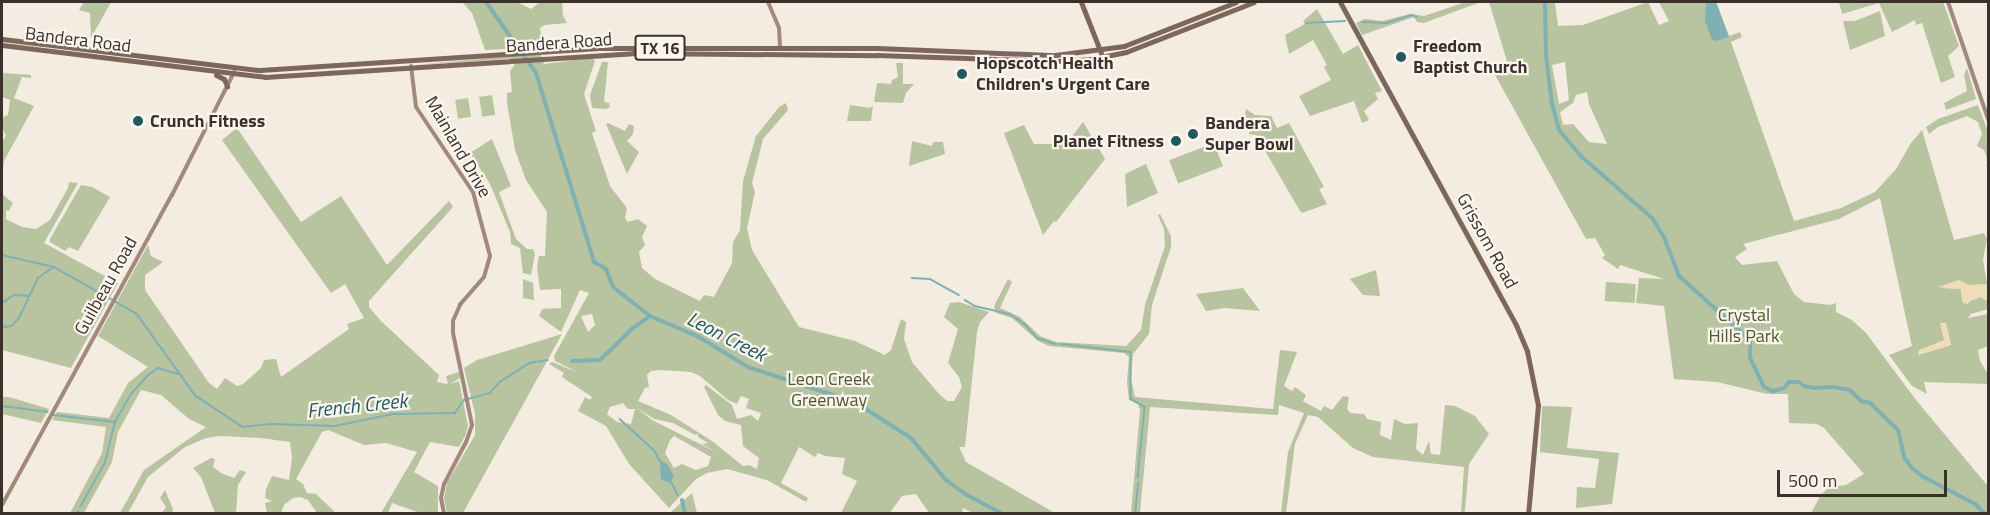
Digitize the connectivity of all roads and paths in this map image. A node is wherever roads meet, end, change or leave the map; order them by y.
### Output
1 (768, 2) edge
2 (1082, 2) edge
3 (1236, 2) edge
4 (1254, 2) edge
5 (1340, 2) edge
6 (1948, 2) edge
7 (1218, 12) junction
8 (2, 39) edge
9 (2, 45) edge
10 (655, 51) junction
11 (780, 51) junction
12 (1101, 54) junction
13 (410, 61) junction
14 (411, 68) junction
15 (206, 71) junction
16 (232, 72) junction
17 (227, 86) junction
18 (1989, 119) edge
19 (2, 505) edge
20 (444, 513) edge
21 (1528, 513) edge

1 - 11 main road
2 - 12 main road
3 - 7 main road, Bandera Road / TX 16
4 - 7 main road, Bandera Road / TX 16
5 - 21 main road, Grissom Road
6 - 18 main road
7 - 12 main road, Bandera Road / TX 16
8 - 16 main road, Bandera Road / TX 16
9 - 15 main road, Bandera Road / TX 16
10 - 11 main road, Bandera Road / TX 16
10 - 13 main road, Bandera Road / TX 16
10 - 14 main road, Bandera Road / TX 16
11 - 12 main road, Bandera Road / TX 16
13 - 14 main road, Mainland Drive
13 - 16 main road, Bandera Road / TX 16
14 - 16 main road, Bandera Road / TX 16
14 - 20 main road, Mainland Drive
15 - 16 main road, Bandera Road / TX 16
15 - 17 main road
16 - 17 main road, Guilbeau Road
17 - 19 main road, Guilbeau Road

